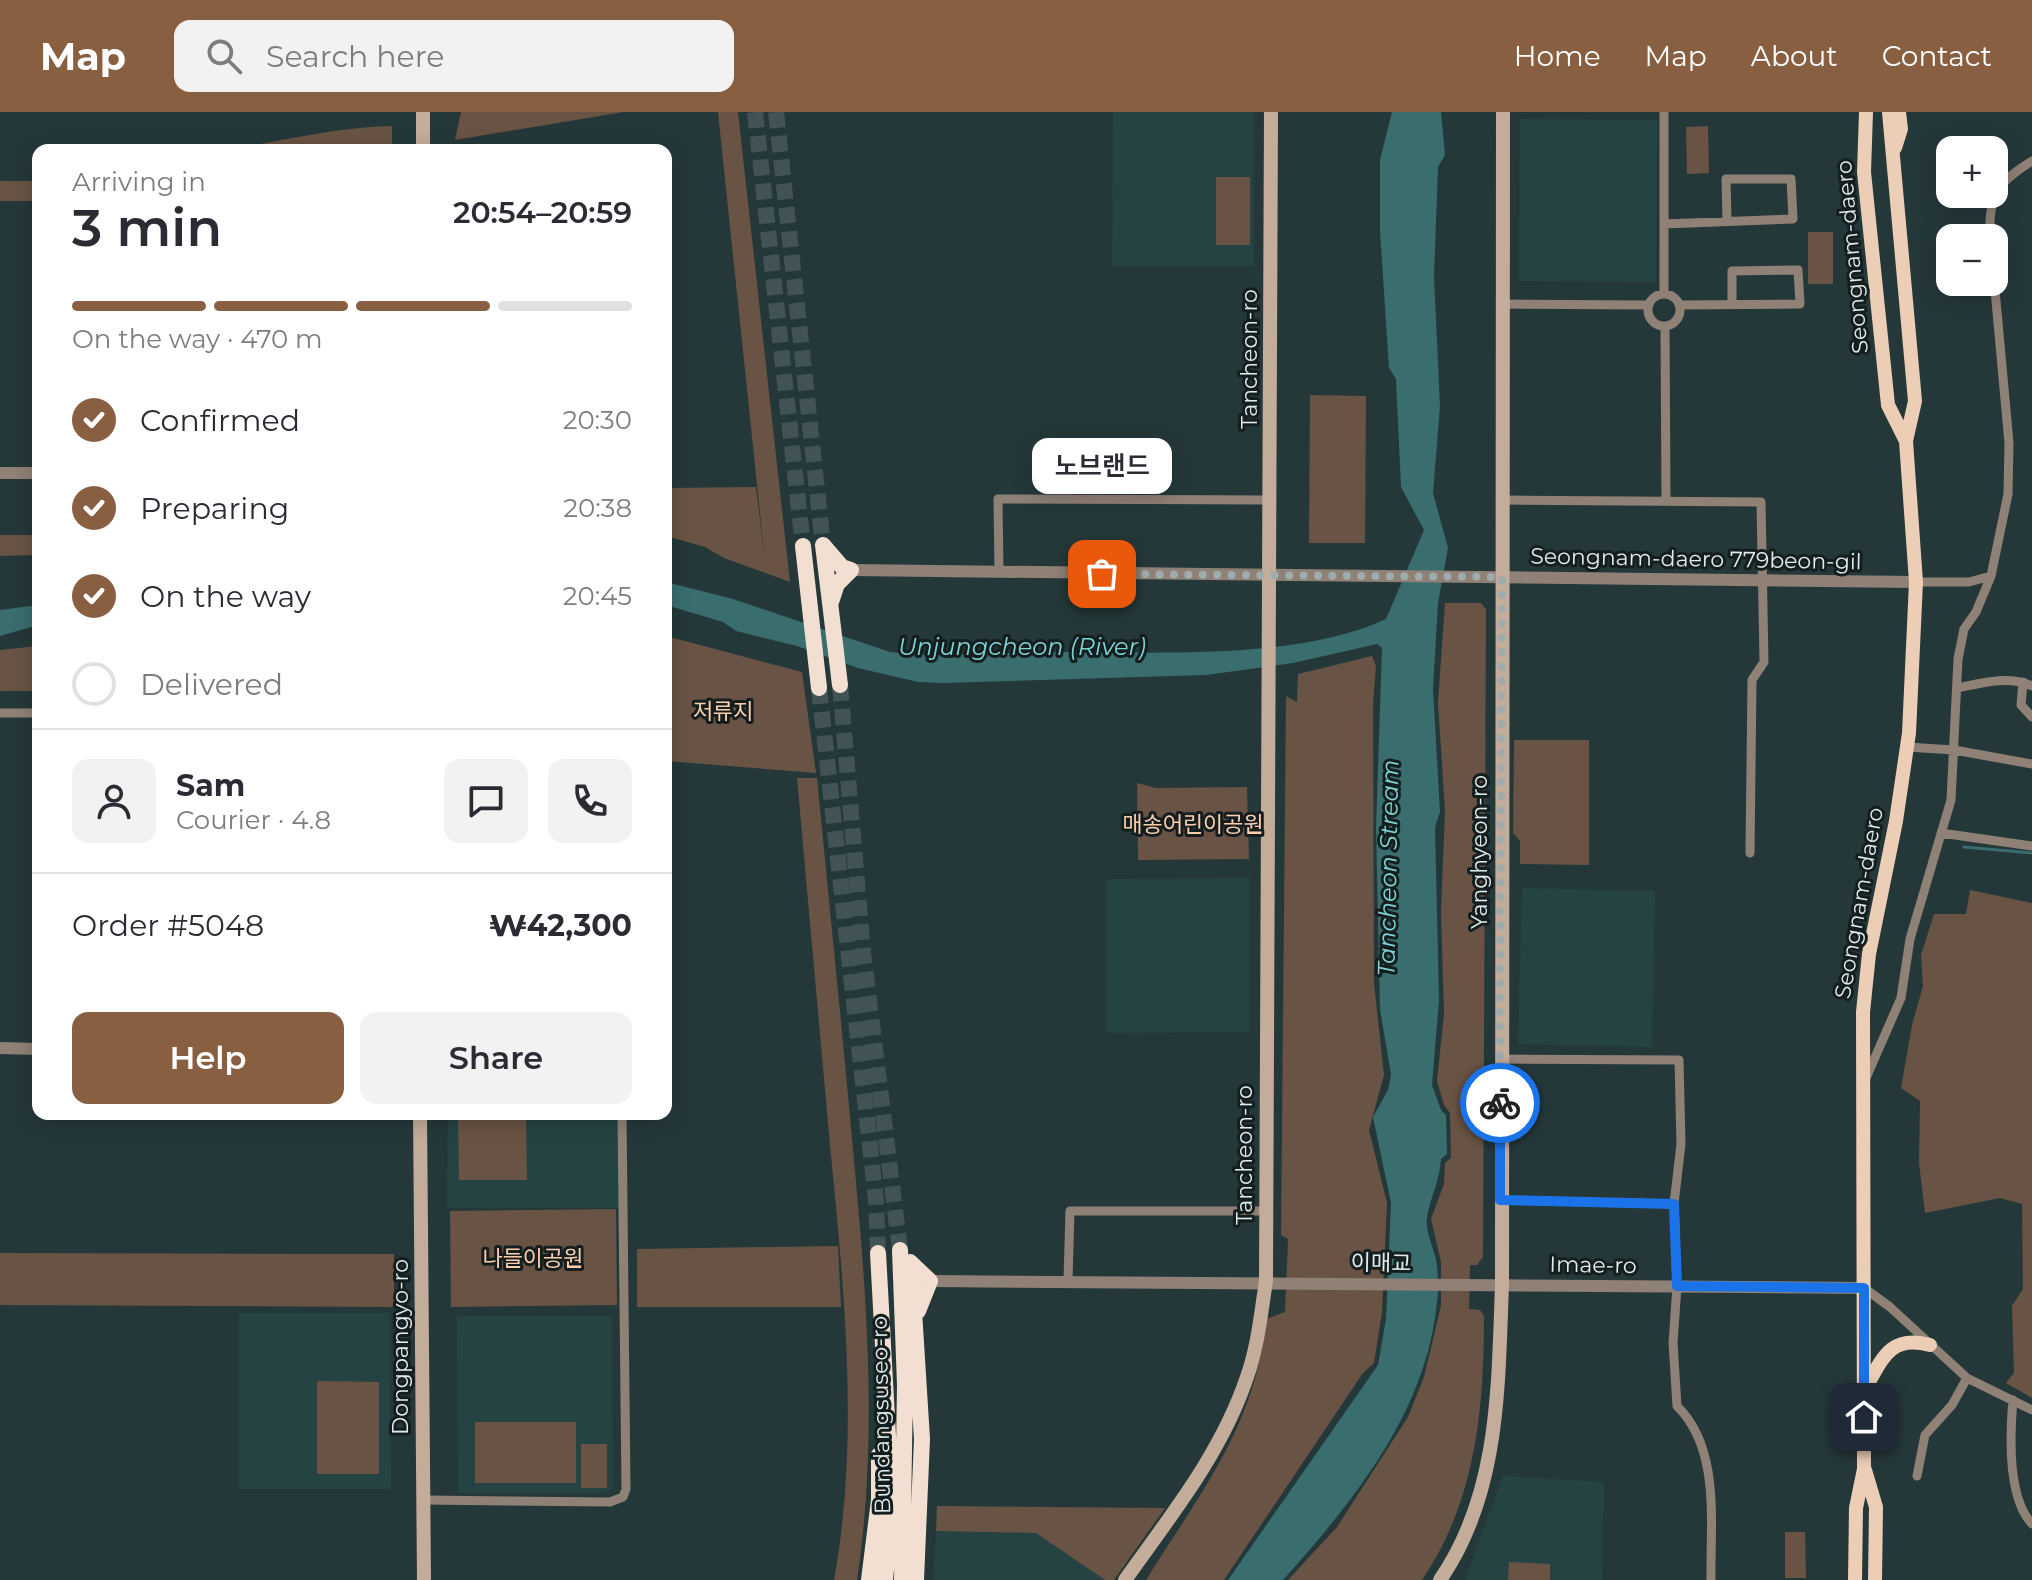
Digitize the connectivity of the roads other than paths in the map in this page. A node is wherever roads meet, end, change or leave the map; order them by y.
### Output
1 (423, 112) edge
2 (1271, 112) edge
3 (1503, 112) edge
4 (1664, 112) edge
5 (1859, 112) edge
6 (1866, 112) edge
7 (1889, 112) edge
8 (1899, 112) edge
9 (1864, 137) junction
10 (423, 144) edge
11 (1894, 153) junction
12 (2032, 161) edge
13 (1727, 220) junction
14 (1664, 224) junction
15 (1989, 224) edge
16 (1664, 294) junction
17 (1996, 296) edge
18 (1503, 304) junction
19 (1732, 304) junction
20 (1649, 305) junction
21 (1679, 305) junction
22 (1665, 326) junction
23 (1906, 441) junction
24 (0, 473) edge
25 (32, 473) edge
26 (1271, 500) junction
27 (1503, 500) junction
28 (1666, 501) junction
29 (803, 546) tunnel mouth
30 (851, 570) junction
31 (999, 572) junction
32 (1991, 576) junction
33 (1271, 577) junction
34 (1502, 577) junction
35 (831, 580) junction
36 (1763, 580) junction
37 (1916, 582) junction
38 (839, 681) tunnel mouth
39 (2027, 684) edge
40 (819, 688) tunnel mouth
41 (1957, 688) junction
42 (0, 713) edge
43 (32, 713) edge
44 (2032, 717) edge
45 (1907, 747) junction
46 (1954, 750) junction
47 (2032, 764) edge
48 (1941, 833) junction
49 (2032, 846) edge
50 (1750, 853) dead end
51 (0, 1048) edge
52 (32, 1049) edge
53 (1499, 1059) junction
54 (1863, 1085) junction
55 (420, 1120) edge
56 (622, 1120) edge
57 (1500, 1200) junction
58 (1674, 1204) junction
59 (1266, 1211) junction
60 (903, 1252) junction
61 (878, 1253) tunnel mouth
62 (1068, 1280) junction
63 (930, 1281) junction
64 (1266, 1281) junction
65 (1473, 1285) joint
66 (1502, 1285) junction
67 (1677, 1286) junction
68 (1864, 1288) junction
69 (881, 1309) junction
70 (917, 1320) junction
71 (1930, 1345) junction
72 (1967, 1378) junction
73 (1864, 1391) junction
74 (2013, 1400) junction
75 (2032, 1410) edge
76 (1864, 1469) junction
77 (1917, 1476) dead end
78 (423, 1500) junction
79 (2032, 1524) edge
80 (1877, 1578) edge
81 (424, 1580) edge
82 (869, 1580) edge
83 (885, 1580) edge
84 (902, 1580) edge
85 (916, 1580) edge
86 (1125, 1580) edge
87 (1440, 1580) edge
88 (1711, 1580) edge
89 (1855, 1580) edge

1 - 10 main road
2 - 26 main road, Tancheon-ro
3 - 18 main road, Yanghyeon-ro
4 - 14 street
5 - 9 main road
6 - 9 main road, Seongnam-daero
7 - 11 main road, Seongnam-daero
8 - 11 main road
9 - 23 main road, Seongnam-daero
11 - 23 main road, Seongnam-daero
12 - 15 street
13 - 13 street
13 - 14 street
14 - 16 street
16 - 20 street
16 - 21 street
17 - 32 street
18 - 20 street
18 - 27 main road, Yanghyeon-ro
19 - 19 street
19 - 21 street
20 - 22 street
21 - 22 street
22 - 28 street
23 - 37 main road, Seongnam-daero
24 - 25 street
26 - 31 street
26 - 33 main road, Tancheon-ro
27 - 28 street
27 - 34 main road, Yanghyeon-ro
28 - 36 street
29 - 40 highway
30 - 31 street
30 - 35 highway
30 - 35 highway
31 - 33 street
32 - 37 street
32 - 41 street
33 - 34 street, Seongnam-daero 779beon-gil
33 - 59 main road, Tancheon-ro
34 - 36 street, Seongnam-daero 779beon-gil
34 - 53 main road, Yanghyeon-ro
35 - 38 highway
36 - 37 street, Seongnam-daero 779beon-gil
36 - 50 street
37 - 45 main road, Seongnam-daero
39 - 41 street
39 - 44 street
41 - 46 street
42 - 43 street
45 - 46 street
45 - 54 main road, Seongnam-daero
46 - 47 street
46 - 48 street
48 - 49 street
48 - 54 street
51 - 52 street
53 - 57 main road, Yanghyeon-ro
53 - 58 street
54 - 68 main road, Seongnam-daero
55 - 78 main road, Dongpangyo-ro
56 - 78 street
57 - 58 street
57 - 66 main road, Yanghyeon-ro
58 - 67 street
59 - 62 street
59 - 64 main road, Tancheon-ro
60 - 63 highway
60 - 70 highway
60 - 84 highway, Bundangsuseo-ro
61 - 69 highway, Bundangsuseo-ro
62 - 63 street
62 - 64 street
63 - 70 highway
64 - 65 street, 이매교
64 - 86 main road, Tancheon-ro
65 - 66 street, Imae-ro
66 - 67 street, Imae-ro
66 - 87 main road, Yanghyeon-ro
67 - 68 street, Imae-ro
67 - 88 street
68 - 71 street
68 - 73 main road, Seongnam-daero
69 - 82 highway
69 - 83 highway, Bundangsuseo-ro
70 - 85 highway
71 - 72 street
71 - 73 main road
72 - 74 street
72 - 77 street
73 - 76 main road, Seongnam-daero
74 - 75 street
74 - 79 street
76 - 80 main road, Seongnam-daero
76 - 89 main road, Seongnam-daero
78 - 81 main road, Dongpangyo-ro

